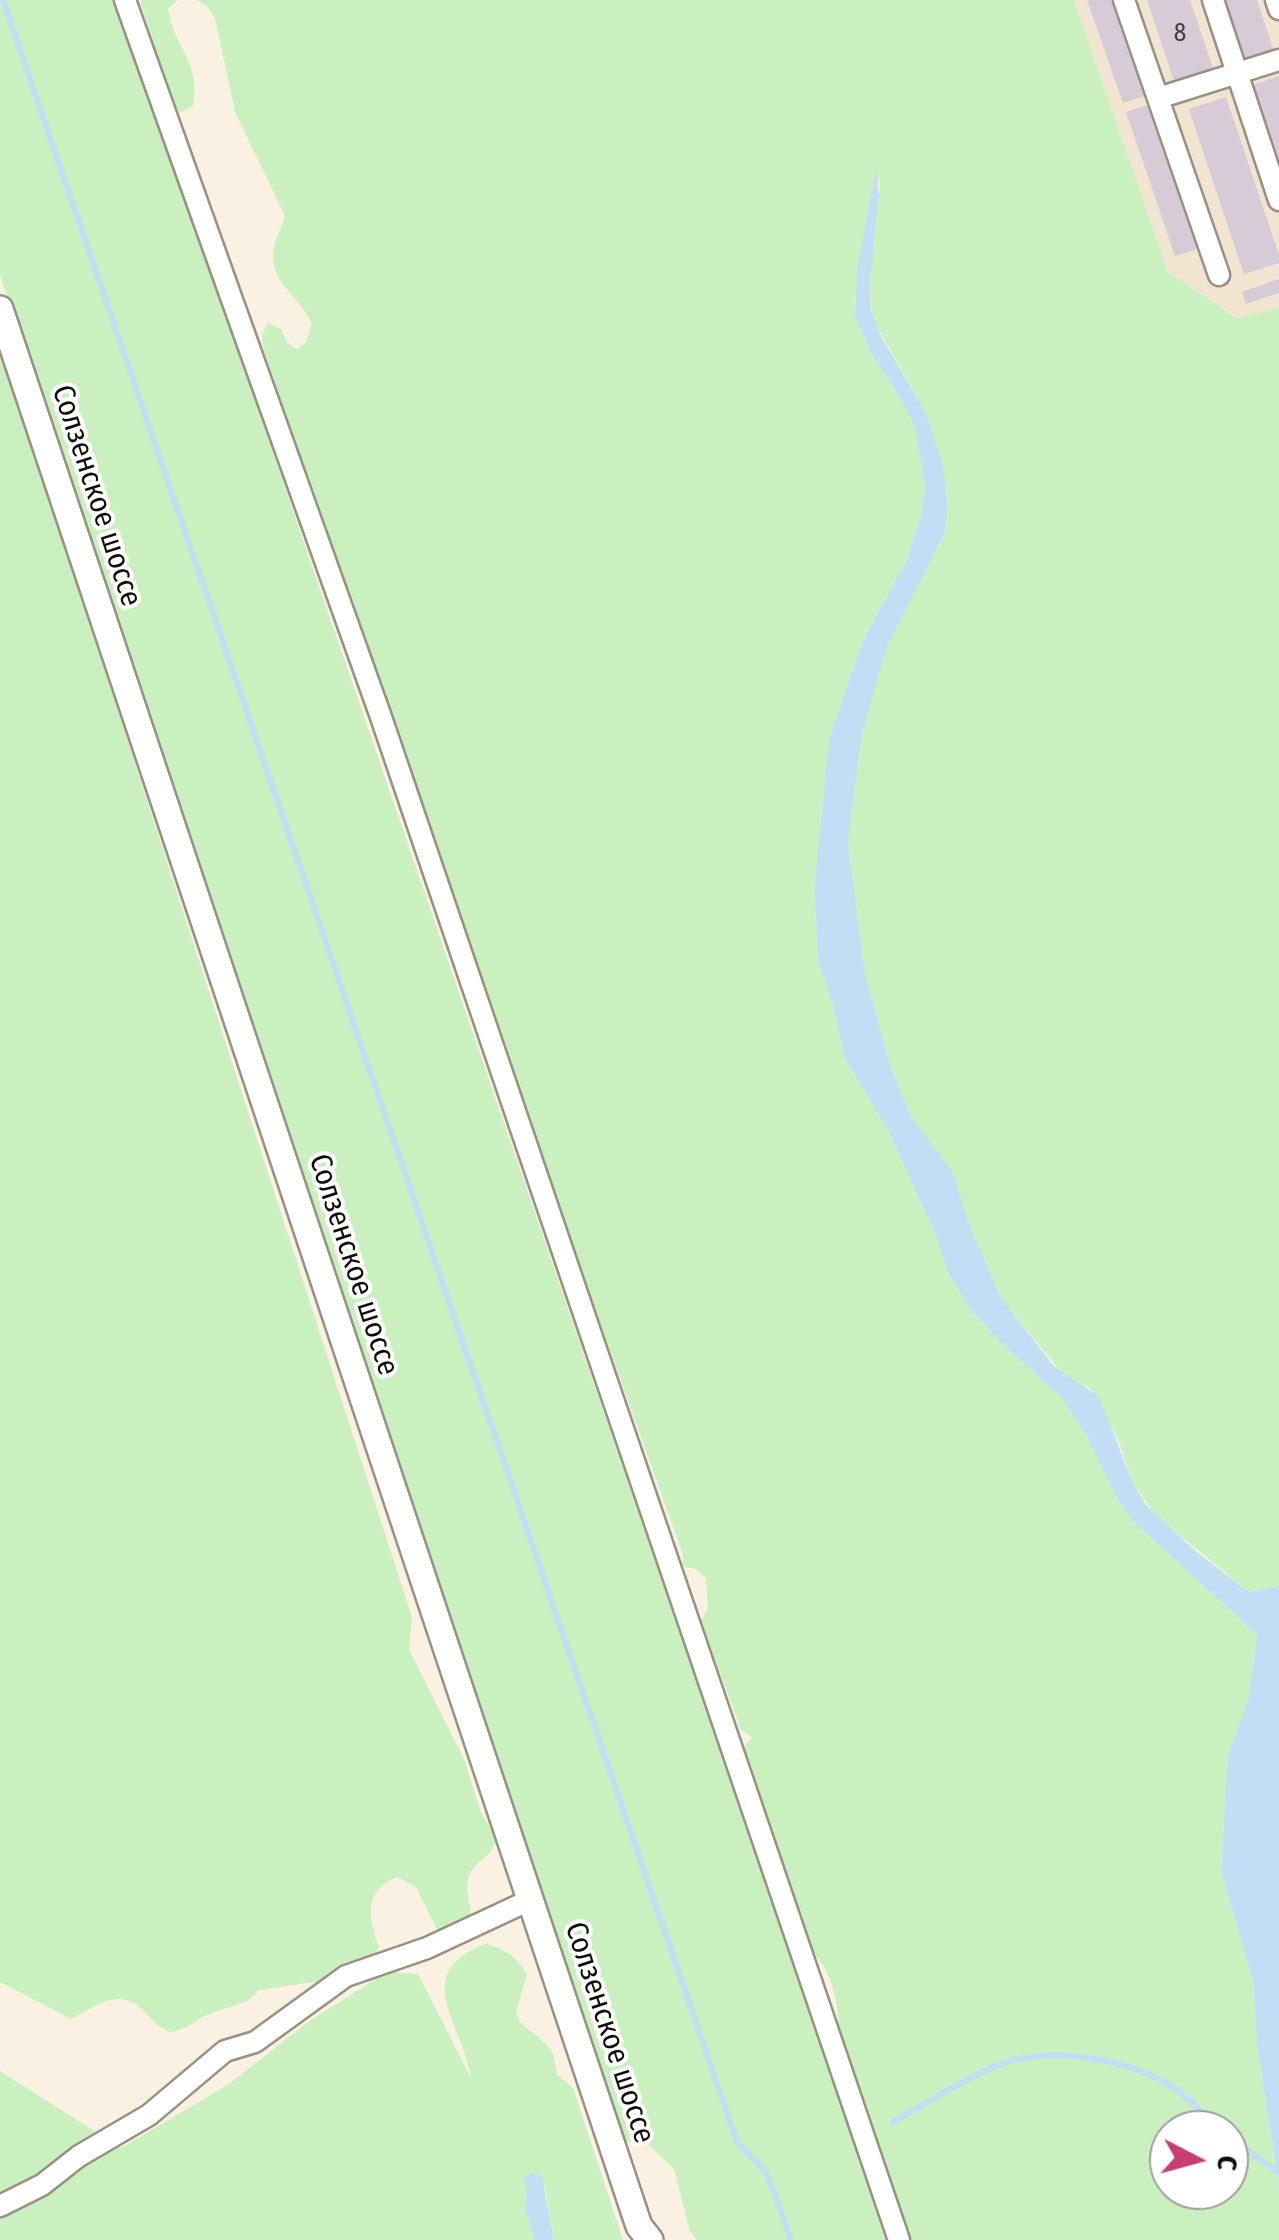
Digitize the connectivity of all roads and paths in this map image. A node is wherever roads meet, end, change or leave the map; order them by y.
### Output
1 (125, 0) edge
2 (1124, 0) edge
3 (1213, 0) edge
4 (1276, 0) edge
5 (1279, 8) edge
6 (1279, 60) edge
7 (1237, 73) junction
8 (1158, 98) junction
9 (1279, 200) edge
10 (1220, 276) dead end
11 (0, 310) edge
12 (530, 1900) junction
13 (0, 2206) edge
14 (645, 2236) edge
15 (898, 2240) edge

1 - 15 lane
2 - 8 lane
3 - 7 lane
4 - 5 lane
6 - 7 lane
7 - 8 lane
7 - 9 lane
8 - 10 lane
11 - 12 main road, Солзенское шоссе
12 - 13 lane
12 - 14 main road, Солзенское шоссе

